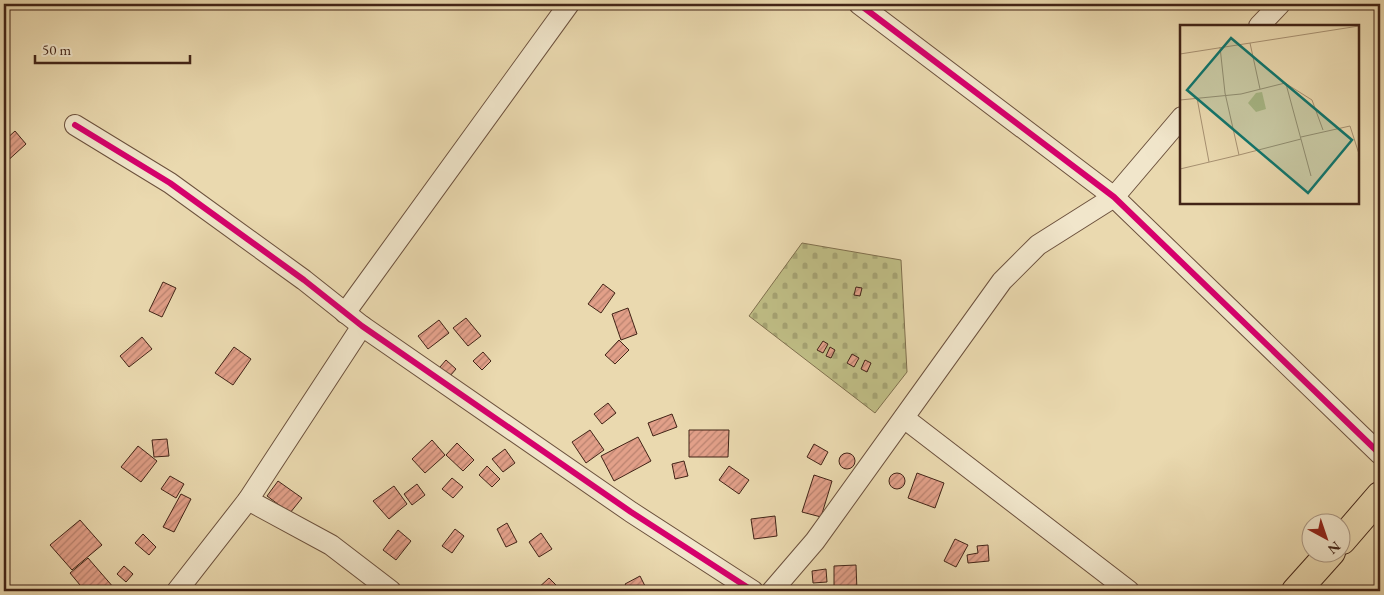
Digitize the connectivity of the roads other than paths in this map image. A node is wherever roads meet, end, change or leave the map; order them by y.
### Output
1 (569, 4) edge
2 (859, 4) edge
3 (1180, 119) edge
4 (75, 125) dead end
5 (1114, 197) junction
6 (345, 313) junction
7 (362, 326) junction
8 (904, 418) junction
9 (1380, 454) edge
10 (1380, 496) edge
11 (248, 500) junction
12 (1352, 528) edge
13 (1321, 562) edge
14 (177, 591) edge
15 (391, 591) edge
16 (752, 591) edge
17 (772, 591) edge
18 (1129, 591) edge
19 (1296, 591) edge

1 - 6 street
2 - 5 street
3 - 5 street
4 - 6 street
5 - 8 street
5 - 9 street
6 - 7 street
7 - 11 street
7 - 16 street
8 - 17 street
8 - 18 street
10 - 12 main road
11 - 14 street
11 - 15 street
13 - 19 main road

